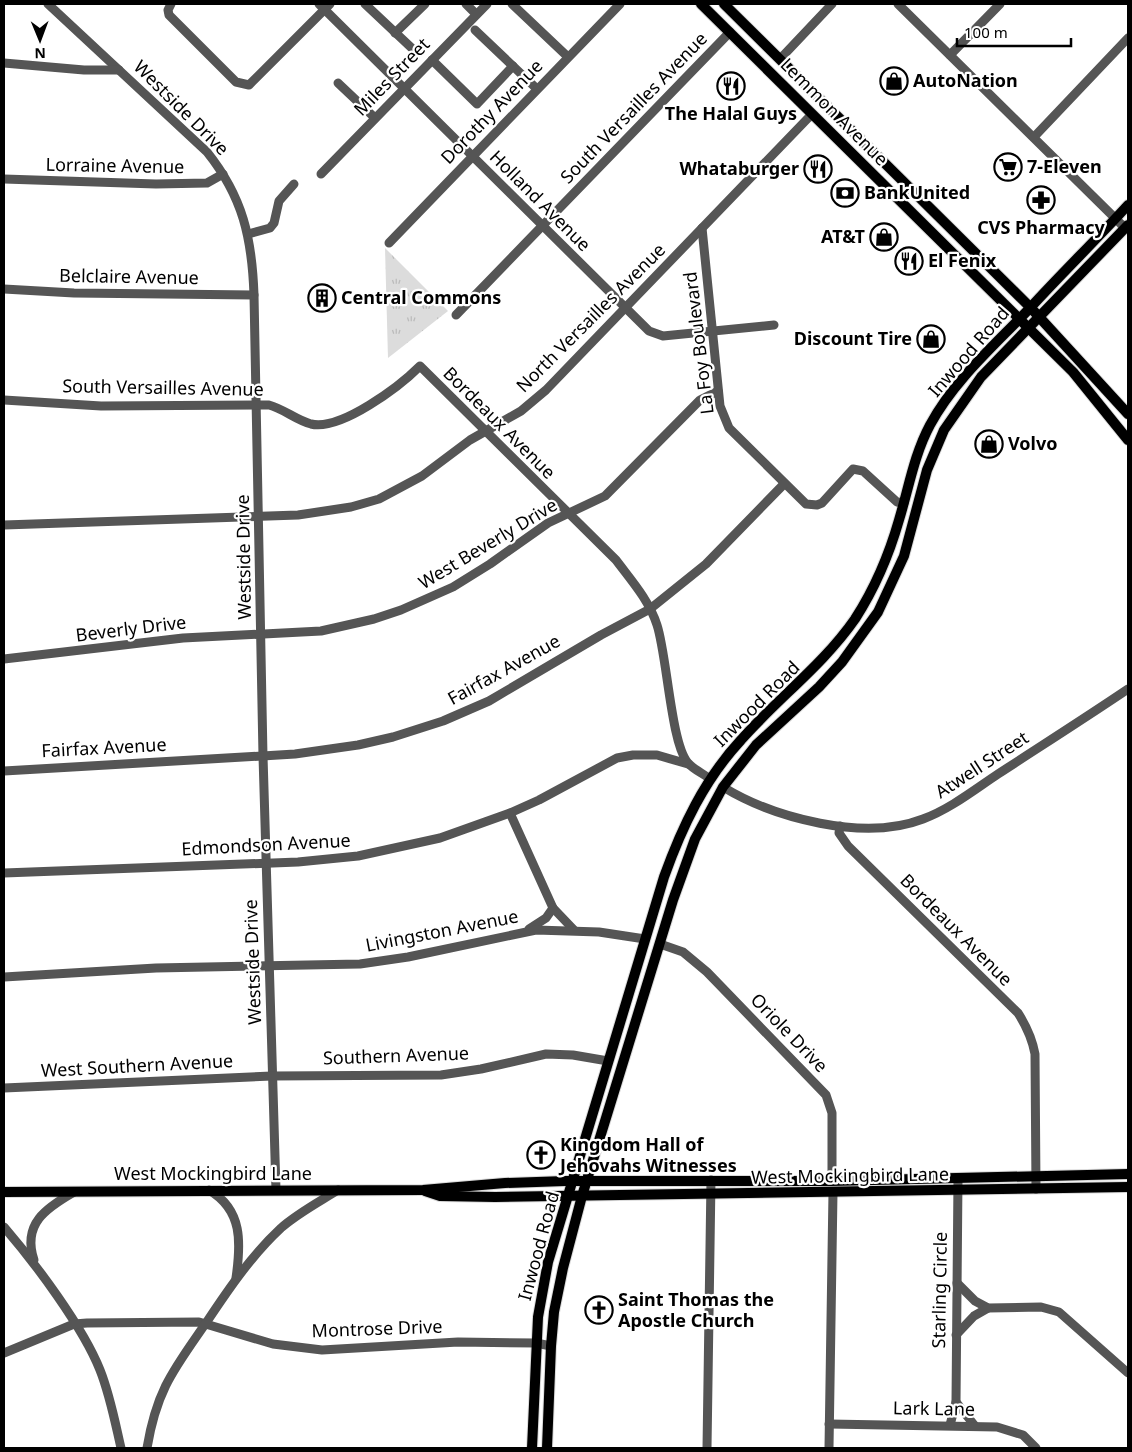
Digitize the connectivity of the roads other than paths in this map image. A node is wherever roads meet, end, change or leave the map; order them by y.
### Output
1 (48, 4) edge
2 (365, 4) edge
3 (425, 4) edge
4 (466, 4) edge
5 (486, 4) edge
6 (512, 4) edge
7 (620, 4) edge
8 (701, 4) edge
9 (724, 4) edge
10 (832, 4) edge
11 (898, 4) edge
12 (1000, 4) edge
13 (170, 5) edge
14 (325, 5) edge
15 (476, 14) junction
16 (741, 21) junction
17 (475, 30) dead end
18 (395, 32) junction
19 (730, 32) junction
20 (1128, 38) edge
21 (417, 53) dead end
22 (950, 55) junction
23 (568, 57) junction
24 (780, 59) junction
25 (432, 60) junction
26 (4, 63) edge
27 (513, 66) junction
28 (119, 70) junction
29 (768, 70) junction
30 (338, 83) dead end
31 (404, 88) junction
32 (537, 89) junction
33 (823, 102) junction
34 (812, 114) junction
35 (375, 118) junction
36 (1034, 137) junction
37 (472, 156) junction
38 (223, 174) junction
39 (322, 174) dead end
40 (4, 179) edge
41 (294, 184) dead end
42 (1128, 205) edge
43 (929, 207) junction
44 (918, 218) junction
45 (1116, 219) junction
46 (542, 226) junction
47 (1127, 226) edge
48 (702, 228) junction
49 (248, 234) junction
50 (965, 242) junction
51 (389, 243) dead end
52 (955, 254) junction
53 (4, 289) edge
54 (254, 295) junction
55 (625, 307) junction
56 (1030, 307) junction
57 (456, 314) dead end
58 (1019, 318) junction
59 (1040, 318) junction
60 (774, 325) dead end
61 (1029, 328) junction
62 (712, 332) junction
63 (420, 366) joint
64 (1090, 370) junction
65 (1081, 380) junction
66 (718, 391) junction
67 (4, 400) edge
68 (257, 405) junction
69 (1128, 414) edge
70 (931, 423) junction
71 (944, 430) junction
72 (485, 431) junction
73 (1128, 440) edge
74 (784, 484) junction
75 (903, 507) junction
76 (567, 514) junction
77 (917, 516) junction
78 (259, 517) junction
79 (4, 525) edge
80 (877, 581) junction
81 (890, 588) junction
82 (650, 609) junction
83 (262, 635) junction
84 (4, 659) edge
85 (1128, 689) edge
86 (263, 756) junction
87 (688, 764) junction
88 (721, 764) junction
89 (4, 771) edge
90 (710, 779) junction
91 (723, 787) junction
92 (716, 798) junction
93 (510, 813) junction
94 (840, 826) junction
95 (266, 864) junction
96 (4, 872) edge
97 (553, 908) junction
98 (574, 930) junction
99 (524, 932) junction
100 (645, 939) junction
101 (660, 944) junction
102 (270, 965) junction
103 (4, 977) edge
104 (608, 1061) junction
105 (272, 1076) junction
106 (4, 1088) edge
107 (1128, 1174) edge
108 (1036, 1177) junction
109 (958, 1179) junction
110 (711, 1180) junction
111 (574, 1181) junction
112 (588, 1181) junction
113 (832, 1181) junction
114 (1128, 1187) edge
115 (208, 1190) junction
116 (276, 1190) junction
117 (338, 1190) junction
118 (423, 1190) junction
119 (1036, 1190) junction
120 (958, 1191) junction
121 (4, 1192) edge
122 (75, 1192) junction
123 (833, 1192) junction
124 (710, 1194) junction
125 (569, 1196) junction
126 (582, 1196) junction
127 (4, 1227) edge
128 (37, 1270) junction
129 (236, 1278) junction
130 (957, 1283) junction
131 (988, 1308) junction
132 (206, 1322) junction
133 (74, 1324) junction
134 (956, 1335) junction
135 (536, 1342) junction
136 (551, 1346) junction
137 (4, 1352) edge
138 (1128, 1373) edge
139 (956, 1402) junction
140 (829, 1424) junction
141 (950, 1425) junction
142 (975, 1426) junction
143 (1035, 1446) edge
144 (120, 1448) edge
145 (147, 1448) edge
146 (532, 1448) edge
147 (547, 1448) edge
148 (707, 1448) edge
149 (829, 1448) edge

1 - 28 street, Westside Drive
2 - 18 street
3 - 18 street, Miles Street
4 - 15 street
5 - 15 street, Miles Street
6 - 23 street
7 - 23 street, Dorothy Avenue
8 - 19 main road, Lemmon Avenue
9 - 16 main road, Lemmon Avenue
10 - 24 street
11 - 22 street
12 - 22 street
13 - 14 street
14 - 31 street, Holland Avenue
15 - 25 street, Miles Street
16 - 19 main road
16 - 24 main road, Lemmon Avenue
17 - 27 street
18 - 21 street
19 - 29 main road, Lemmon Avenue
19 - 46 street, South Versailles Avenue
20 - 36 street
22 - 36 street
23 - 32 street, Dorothy Avenue
24 - 29 main road
24 - 33 main road, Lemmon Avenue
25 - 27 street
25 - 31 street, Miles Street
26 - 28 street
27 - 32 street
28 - 38 street, Westside Drive
29 - 34 main road, Lemmon Avenue
30 - 35 street
31 - 35 street, Miles Street
31 - 37 street, Holland Avenue
32 - 37 street, Dorothy Avenue
33 - 34 main road
33 - 43 main road, Lemmon Avenue
34 - 44 main road, Lemmon Avenue
34 - 48 street, North Versailles Avenue
35 - 39 street, Miles Street
36 - 45 street
37 - 46 street, Holland Avenue
37 - 51 street, Dorothy Avenue
38 - 40 street, Lorraine Avenue
38 - 49 street, Westside Drive
41 - 49 street
42 - 45 main road, Inwood Road
43 - 44 main road
43 - 50 main road, Lemmon Avenue
44 - 52 main road, Lemmon Avenue
45 - 47 street
45 - 56 main road, Inwood Road
46 - 55 street, Holland Avenue
46 - 57 street, South Versailles Avenue
47 - 59 main road, Inwood Road
48 - 55 street, North Versailles Avenue
48 - 62 street, La Foy Boulevard
49 - 54 street, Westside Drive
50 - 52 main road
50 - 56 main road, Lemmon Avenue
52 - 58 main road, Lemmon Avenue
53 - 54 street, Belclaire Avenue
54 - 68 street, Westside Drive
55 - 62 street, Holland Avenue
55 - 72 street, North Versailles Avenue
56 - 58 main road, Inwood Road
56 - 59 main road, Lemmon Avenue
58 - 61 main road, Lemmon Avenue
58 - 70 main road, Inwood Road
59 - 61 main road, Inwood Road
59 - 64 main road, Lemmon Avenue
60 - 62 street, Holland Avenue
61 - 65 main road, Lemmon Avenue
61 - 71 main road, Inwood Road
62 - 66 street, La Foy Boulevard
63 - 68 street, South Versailles Avenue
63 - 72 street, Bordeaux Avenue
64 - 65 main road
64 - 69 main road, Lemmon Avenue
65 - 73 main road, Lemmon Avenue
66 - 74 street, La Foy Boulevard
66 - 76 street, West Beverly Drive
67 - 68 street, South Versailles Avenue
68 - 78 street, Westside Drive
70 - 71 main road
70 - 75 main road, Inwood Road
71 - 77 main road, Inwood Road
72 - 76 street, Bordeaux Avenue
72 - 78 street, North Versailles Avenue
74 - 75 street, La Foy Boulevard
74 - 82 street, Fairfax Avenue
75 - 77 main road
75 - 80 main road, Inwood Road
76 - 82 street, Bordeaux Avenue
76 - 83 street, West Beverly Drive
77 - 81 main road, Inwood Road
78 - 79 street, North Versailles Avenue
78 - 83 street, Westside Drive
80 - 81 main road
80 - 88 main road, Inwood Road
81 - 91 main road, Inwood Road
82 - 86 street, Fairfax Avenue
82 - 87 street, Bordeaux Avenue
83 - 84 street, Beverly Drive
83 - 86 street, Westside Drive
85 - 94 street, Atwell Street
86 - 89 street, Fairfax Avenue
86 - 95 street, Westside Drive
87 - 90 street
87 - 93 street, Edmondson Avenue
88 - 90 main road, Inwood Road
88 - 91 main road
90 - 92 main road
90 - 100 main road, Inwood Road
91 - 92 main road, Inwood Road
91 - 94 street
92 - 101 main road, Inwood Road
93 - 95 street, Edmondson Avenue
93 - 97 street
94 - 108 street, Bordeaux Avenue
95 - 96 street, Edmondson Avenue
95 - 102 street, Westside Drive
97 - 98 street
97 - 99 street
98 - 99 street, Livingston Avenue
98 - 100 street, Livingston Avenue
99 - 102 street, Livingston Avenue
100 - 101 main road
100 - 104 main road, Inwood Road
101 - 112 main road, Inwood Road
101 - 113 street, Oriole Drive
102 - 103 street, Livingston Avenue
102 - 105 street, Westside Drive
104 - 105 street, Southern Avenue
104 - 111 main road, Inwood Road
105 - 106 street, West Southern Avenue
105 - 116 street, Westside Drive
107 - 108 main road, West Mockingbird Lane
108 - 109 main road, West Mockingbird Lane
108 - 119 street, Bordeaux Avenue
109 - 113 main road, West Mockingbird Lane
109 - 120 street, Starling Circle
110 - 112 main road, West Mockingbird Lane
110 - 113 main road, West Mockingbird Lane
110 - 124 street
111 - 112 main road, West Mockingbird Lane
111 - 118 main road, West Mockingbird Lane
111 - 125 main road, Inwood Road
112 - 126 main road, Inwood Road
113 - 123 main road
114 - 119 main road, West Mockingbird Lane
115 - 116 main road, West Mockingbird Lane
115 - 122 main road, West Mockingbird Lane
115 - 129 street
116 - 117 main road, West Mockingbird Lane
117 - 118 main road, West Mockingbird Lane
117 - 129 street
118 - 125 main road, West Mockingbird Lane
119 - 120 main road, West Mockingbird Lane
120 - 123 main road, West Mockingbird Lane
120 - 130 street, Starling Circle
121 - 122 main road, West Mockingbird Lane
122 - 128 street
123 - 124 main road, West Mockingbird Lane
123 - 140 street
124 - 126 main road, West Mockingbird Lane
124 - 148 street
125 - 126 main road, West Mockingbird Lane
125 - 135 main road, Inwood Road
126 - 136 main road, Inwood Road
127 - 128 street
128 - 133 street
129 - 132 street
130 - 131 street
130 - 134 street, Starling Circle
131 - 134 street
131 - 138 street
132 - 133 street, Montrose Drive
132 - 135 street, Montrose Drive
132 - 145 street
133 - 137 street, Montrose Drive
133 - 144 street
134 - 139 street, Starling Circle
135 - 136 street, Montrose Drive
135 - 146 main road, Inwood Road
136 - 147 main road, Inwood Road
139 - 141 street, Starling Circle
139 - 142 street
140 - 141 street, Lark Lane
140 - 149 street
141 - 142 street, Lark Lane
142 - 143 street, Lark Lane

